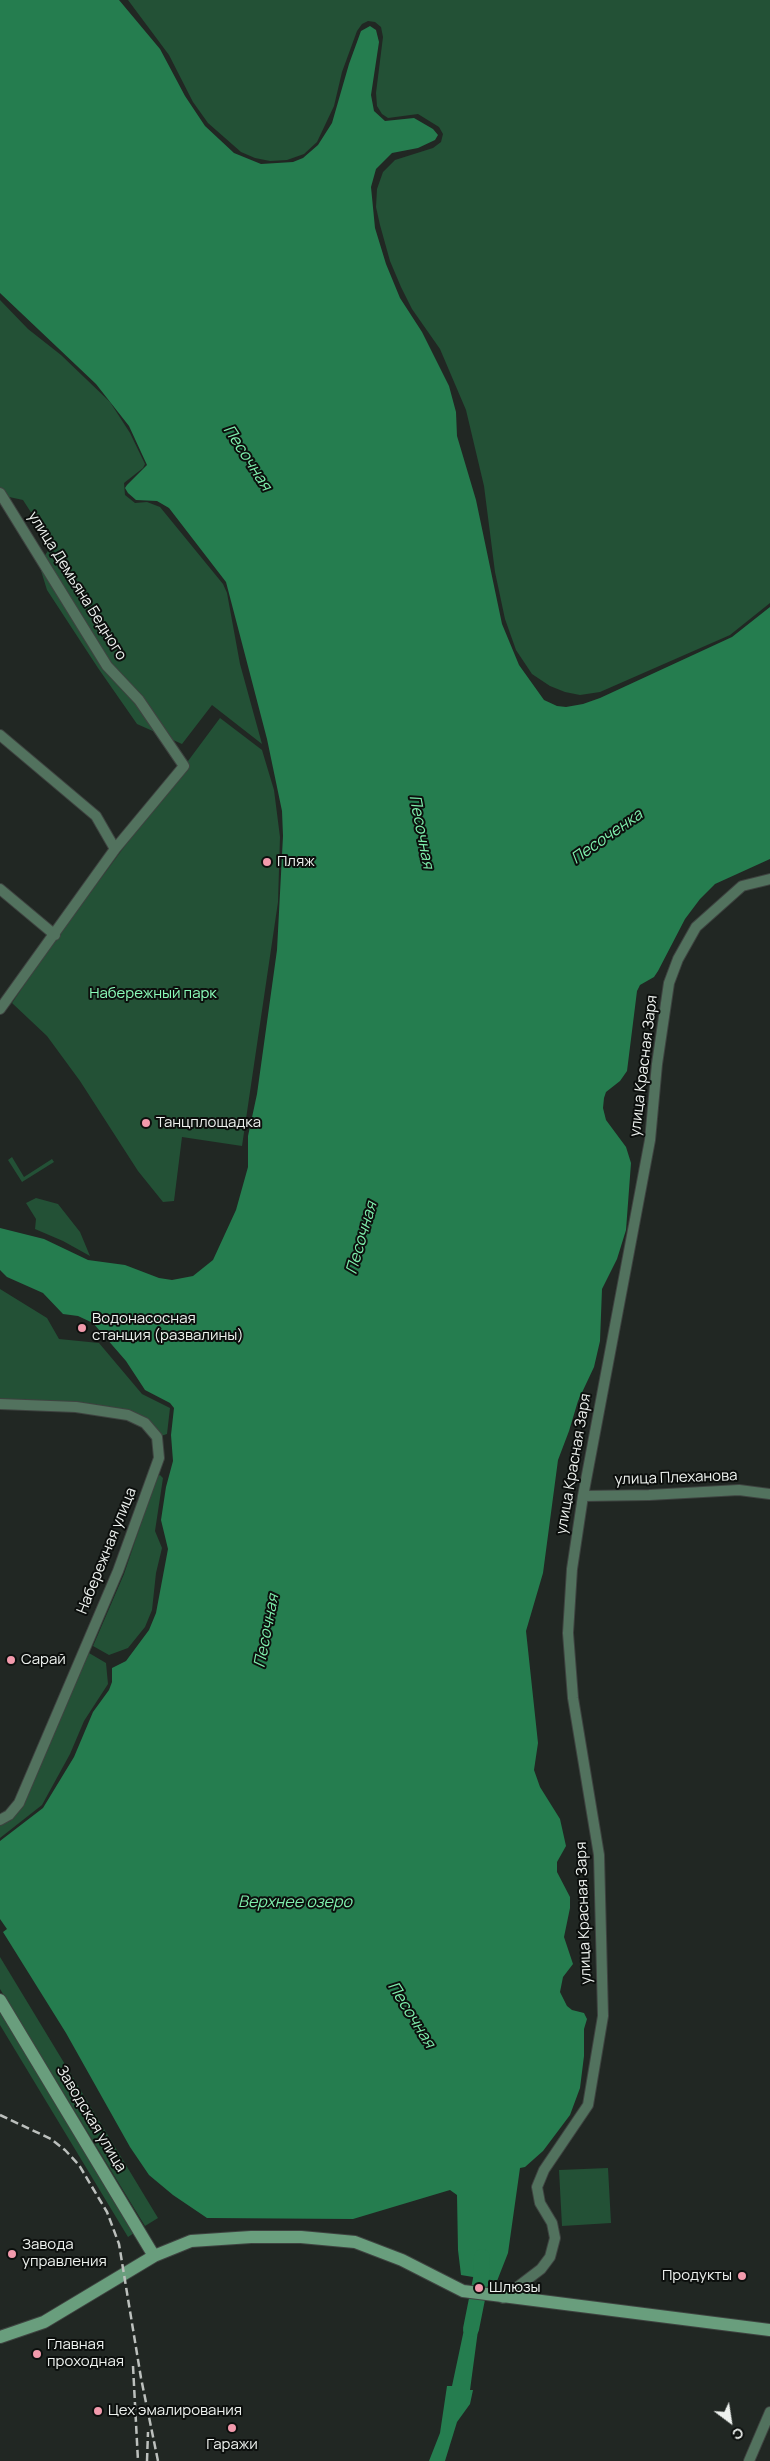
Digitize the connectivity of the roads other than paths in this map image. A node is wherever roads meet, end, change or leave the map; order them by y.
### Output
1 (0, 493) edge
2 (0, 735) edge
3 (115, 849) junction
4 (770, 879) edge
5 (0, 890) edge
6 (55, 935) junction
7 (0, 1008) edge
8 (0, 1404) edge
9 (770, 1494) edge
10 (582, 1496) junction
11 (0, 1820) edge
12 (0, 2000) edge
13 (154, 2256) junction
14 (497, 2297) junction
15 (770, 2330) edge
16 (0, 2337) edge
17 (770, 2412) edge
18 (749, 2461) edge

1 - 3 street, улица Демьяна Бедного
2 - 3 street
3 - 6 street
4 - 10 street, улица Красная Заря
5 - 6 street
6 - 7 street
8 - 11 street, Набережная улица
9 - 10 street, улица Плеханова
10 - 14 street, улица Красная Заря
12 - 13 main road, Заводская улица
13 - 14 main road
13 - 16 main road
14 - 15 main road
17 - 18 street

